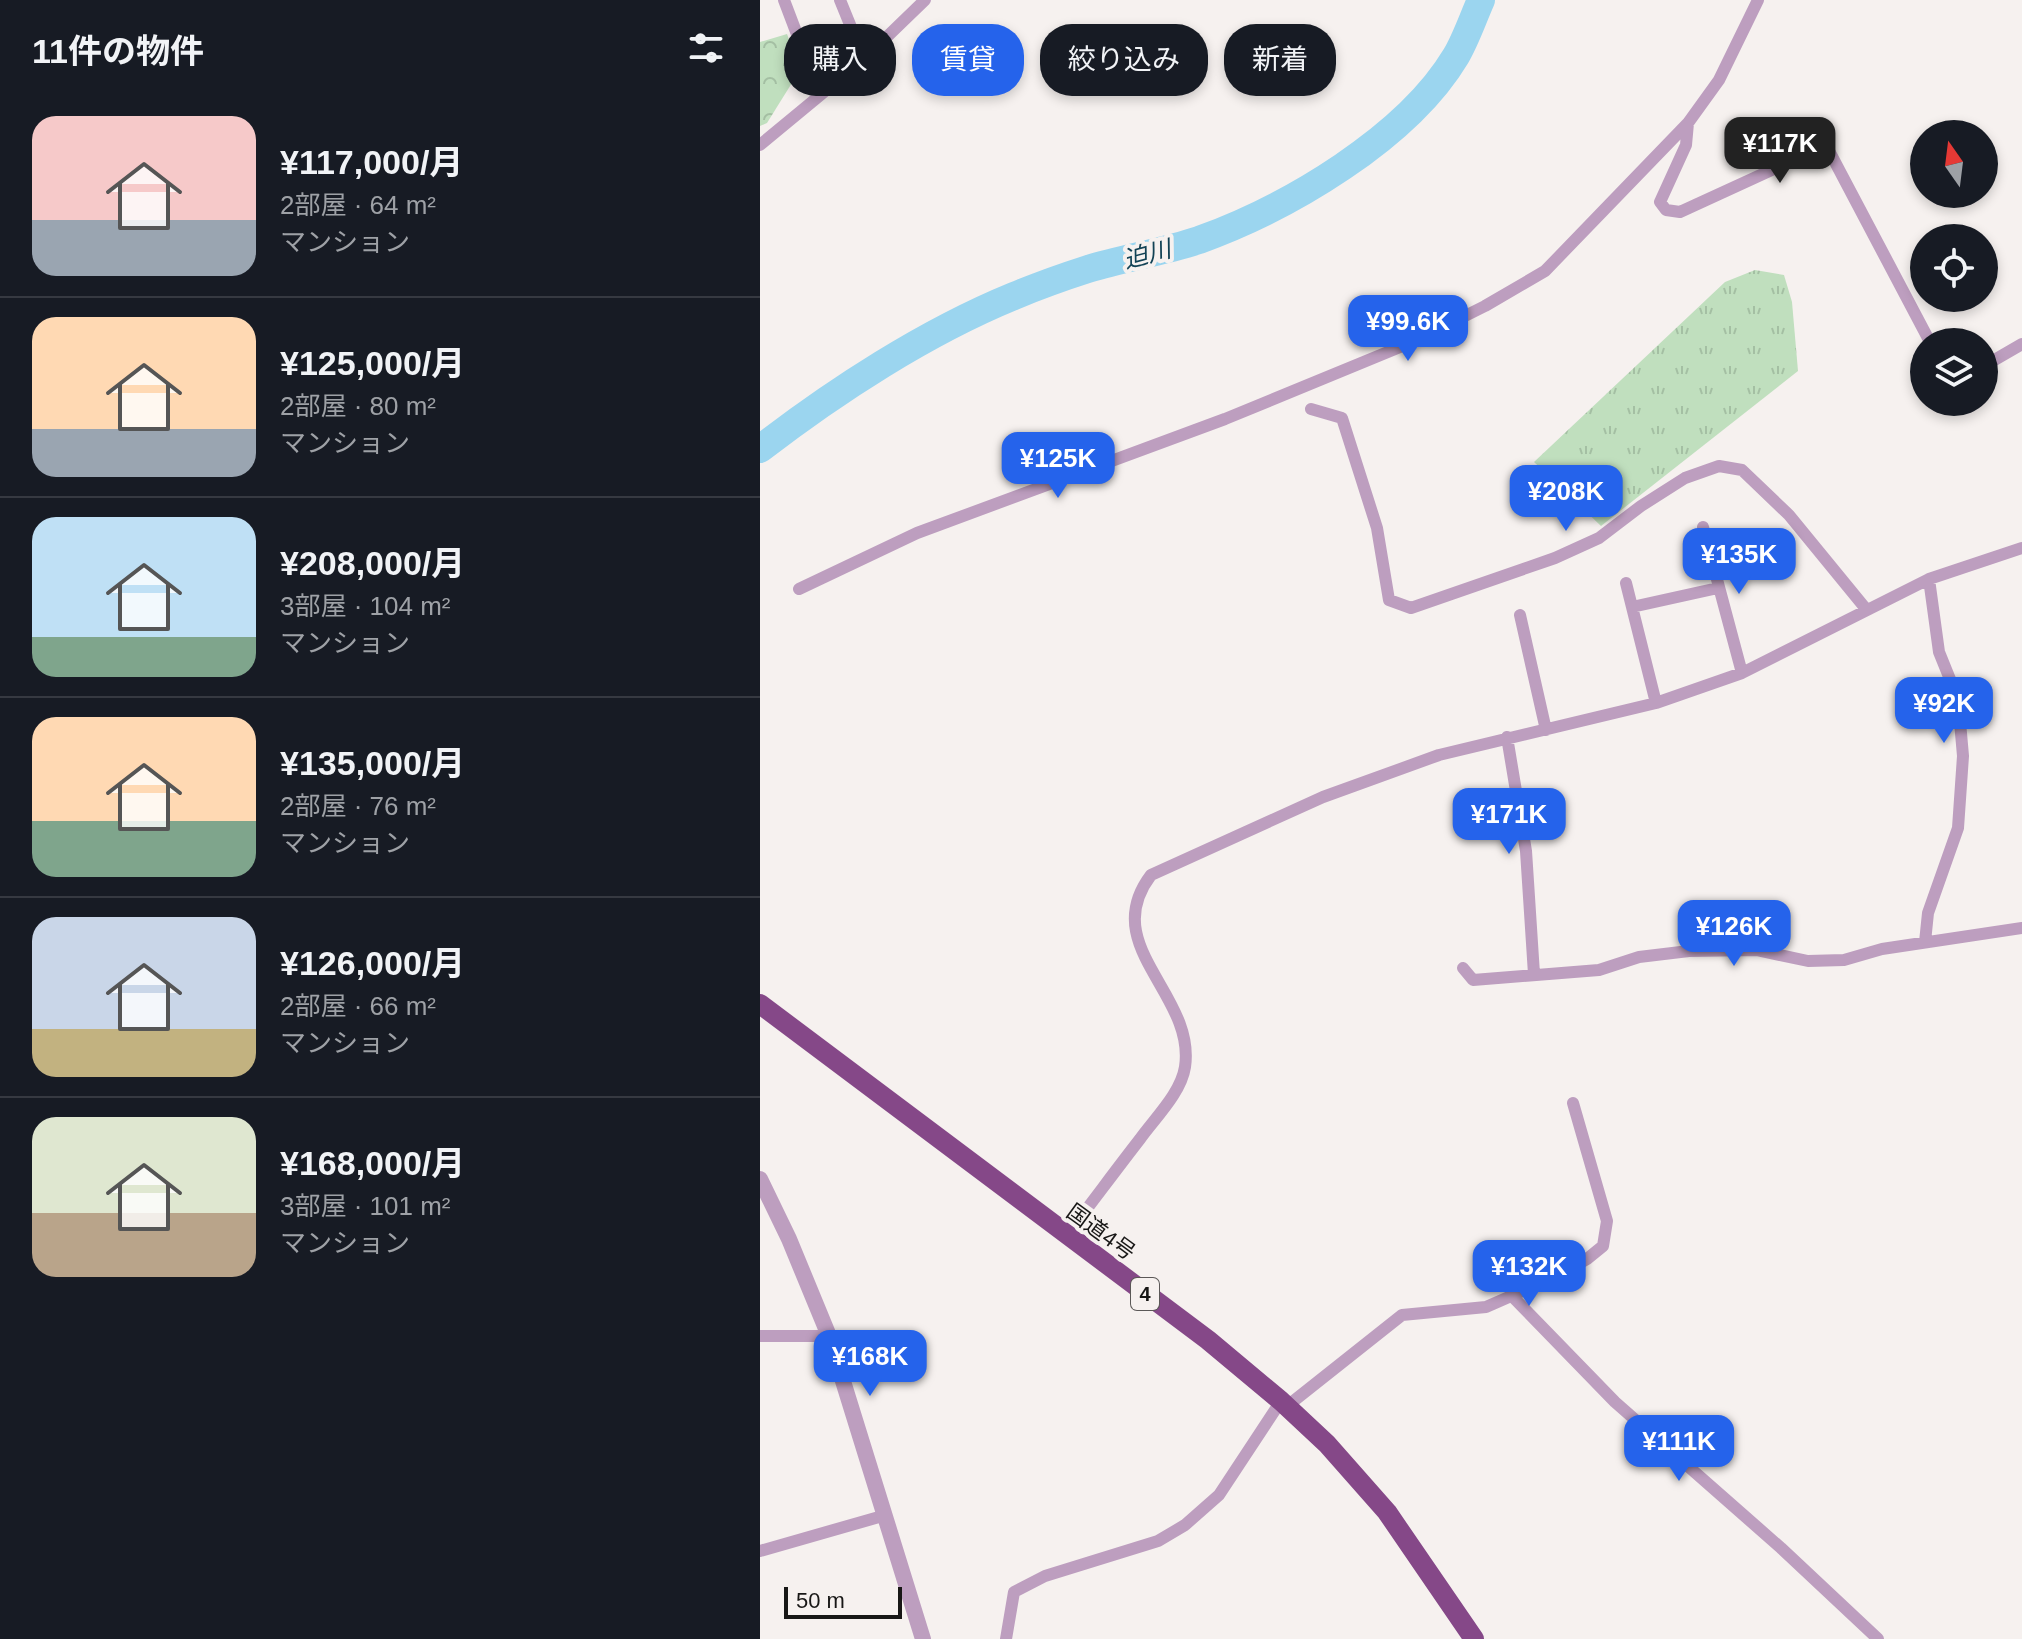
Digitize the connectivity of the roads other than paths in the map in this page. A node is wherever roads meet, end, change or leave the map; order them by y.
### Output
1 (784, 0) edge
2 (840, 0) edge
3 (925, 0) edge
4 (1758, 0) edge
5 (793, 24) edge
6 (850, 24) edge
7 (896, 28) edge
8 (819, 96) edge
9 (1688, 123) junction
10 (760, 145) edge
11 (1923, 328) edge
12 (2022, 344) edge
13 (1998, 358) edge
14 (1311, 409) dead end
15 (1703, 527) dead end
16 (2022, 548) edge
17 (1929, 579) junction
18 (1626, 583) dead end
19 (1718, 588) junction
20 (799, 589) dead end
21 (1632, 607) junction
22 (1866, 609) junction
23 (1520, 615) dead end
24 (1742, 673) junction
25 (1656, 703) junction
26 (1546, 730) junction
27 (1507, 737) junction
28 (2022, 928) edge
29 (1925, 942) junction
30 (1463, 968) dead end
31 (1534, 974) junction
32 (760, 1004) edge
33 (1573, 1103) dead end
34 (760, 1179) edge
35 (1066, 1236) junction
36 (1511, 1295) junction
37 (760, 1336) edge
38 (829, 1336) junction
39 (1284, 1404) junction
40 (886, 1515) junction
41 (760, 1551) edge
42 (923, 1639) edge
43 (1006, 1639) edge
44 (1474, 1639) edge
45 (1878, 1639) edge

1 - 5 street
2 - 6 street
3 - 7 street
4 - 9 street
8 - 10 street
9 - 11 street
9 - 20 street
12 - 13 street
14 - 22 street
15 - 19 street
16 - 17 street
17 - 22 street
17 - 29 street
18 - 21 street
19 - 21 street
19 - 24 street
21 - 25 street
22 - 24 street
23 - 26 street
24 - 25 street
25 - 26 street
26 - 27 street
27 - 31 street
27 - 35 street
28 - 29 street
29 - 31 street
30 - 31 street
32 - 35 highway, 国道4号 / 4
33 - 36 street
34 - 38 street
35 - 39 highway, 国道4号 / 4
36 - 39 street
36 - 45 street
37 - 38 street
38 - 40 street
39 - 43 street
39 - 44 highway, 国道4号 / 4
40 - 41 street
40 - 42 street

